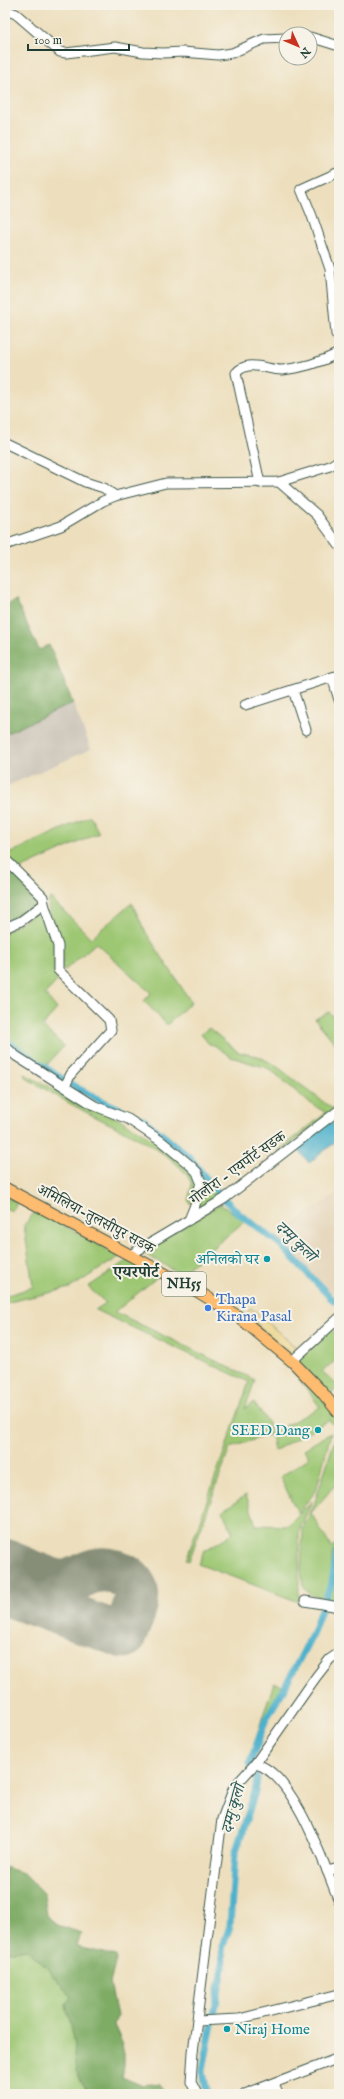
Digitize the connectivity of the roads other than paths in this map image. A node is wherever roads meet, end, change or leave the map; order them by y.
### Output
1 (5, 10) edge
2 (278, 38) edge
3 (318, 39) edge
4 (339, 46) edge
5 (339, 172) edge
6 (339, 339) edge
7 (339, 353) edge
8 (5, 443) edge
9 (339, 460) edge
10 (279, 482) junction
11 (260, 483) junction
12 (115, 496) junction
13 (5, 545) edge
14 (339, 545) edge
15 (336, 676) edge
16 (293, 690) junction
17 (339, 700) edge
18 (245, 705) dead end
19 (306, 730) dead end
20 (5, 860) edge
21 (44, 904) junction
22 (5, 928) edge
23 (5, 1046) edge
24 (65, 1086) junction
25 (339, 1110) edge
26 (5, 1188) edge
27 (189, 1220) junction
28 (130, 1255) junction
29 (339, 1318) edge
30 (292, 1361) junction
31 (339, 1413) edge
32 (305, 1601) dead end
33 (339, 1607) edge
34 (339, 1653) edge
35 (255, 1764) junction
36 (339, 1868) edge
37 (327, 1871) junction
38 (339, 1901) edge
39 (339, 1994) edge
40 (197, 2021) junction
41 (339, 2058) edge
42 (274, 2084) junction
43 (197, 2094) edge
44 (245, 2094) edge
45 (278, 2094) edge

1 - 2 street
3 - 4 street
5 - 6 street
7 - 11 street
8 - 12 street
9 - 10 street
10 - 11 street
10 - 14 street
11 - 12 street
12 - 13 street
15 - 16 street
15 - 17 street
16 - 18 street
16 - 19 street
20 - 21 street
21 - 22 street
21 - 24 street
23 - 24 street
24 - 27 street
25 - 27 street, गोलौरा - एयर्पोर्ट सडक
26 - 28 main road, अमिलिया-तुलसीपुर सडक / NH55
27 - 28 street, गोलौरा - एयर्पोर्ट सडक
28 - 30 main road, अमिलिया-तुलसीपुर सडक / NH55
29 - 30 street
30 - 31 main road, अमिलिया-तुलसीपुर सडक / NH55
32 - 33 street
34 - 35 street
35 - 37 street
35 - 40 street
36 - 37 street
37 - 38 street
39 - 40 street
40 - 43 street
41 - 42 street
42 - 44 street
42 - 45 street

